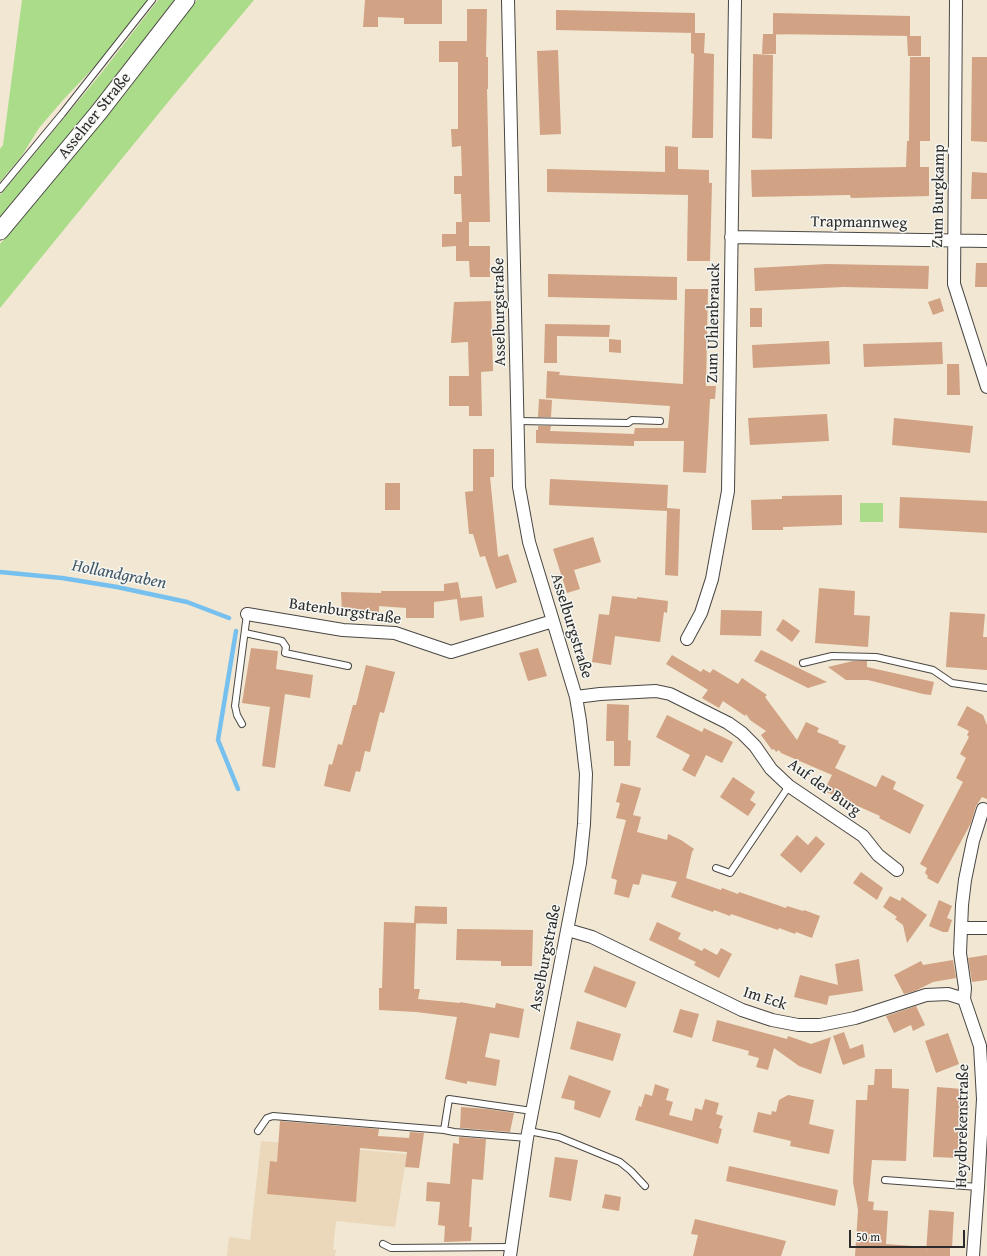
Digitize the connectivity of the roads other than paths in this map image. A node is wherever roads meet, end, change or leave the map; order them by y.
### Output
1 (152, 0) edge
2 (186, 0) edge
3 (508, 0) edge
4 (735, 0) edge
5 (956, 0) edge
6 (0, 189) edge
7 (0, 231) edge
8 (732, 237) junction
9 (954, 240) junction
10 (987, 241) edge
11 (987, 387) edge
12 (518, 421) junction
13 (660, 421) dead end
14 (247, 614) joint
15 (553, 621) junction
16 (245, 633) junction
17 (687, 639) dead end
18 (803, 663) dead end
19 (348, 666) dead end
20 (987, 688) edge
21 (576, 697) junction
22 (242, 724) dead end
23 (789, 786) junction
24 (983, 809) dead end
25 (716, 868) dead end
26 (897, 870) dead end
27 (961, 928) junction
28 (987, 928) edge
29 (568, 930) junction
30 (964, 999) junction
31 (532, 1111) junction
32 (444, 1130) junction
33 (258, 1131) dead end
34 (528, 1134) junction
35 (885, 1180) dead end
36 (645, 1186) dead end
37 (978, 1188) junction
38 (383, 1244) dead end
39 (510, 1252) edge
40 (973, 1256) edge

1 - 6 lane
2 - 7 main road, Asselner Straße
3 - 12 street, Asselburgstraße
4 - 8 street, Zum Uhlenbrauck
5 - 9 street, Zum Burgkamp
8 - 9 street, Trapmannweg
8 - 17 street, Zum Uhlenbrauck
9 - 10 street, Trapmannweg
9 - 11 street, Zum Burgkamp
12 - 13 lane
12 - 15 street, Asselburgstraße
14 - 15 street, Batenburgstraße
14 - 16 lane
15 - 21 street, Asselburgstraße
16 - 19 lane
16 - 22 lane
18 - 20 lane
21 - 23 street, Auf der Burg
21 - 29 street, Asselburgstraße
23 - 25 lane
23 - 26 street, Auf der Burg
24 - 27 street, Heydbrekenstraße
27 - 28 street
27 - 30 street, Heydbrekenstraße
29 - 30 street, Im Eck
29 - 31 street, Asselburgstraße
30 - 37 street, Heydbrekenstraße
31 - 32 lane
31 - 34 street, Asselburgstraße
32 - 33 lane
32 - 34 lane
34 - 36 lane
34 - 39 street, Asselburgstraße
35 - 37 lane
37 - 40 street, Heydbrekenstraße
38 - 39 lane

